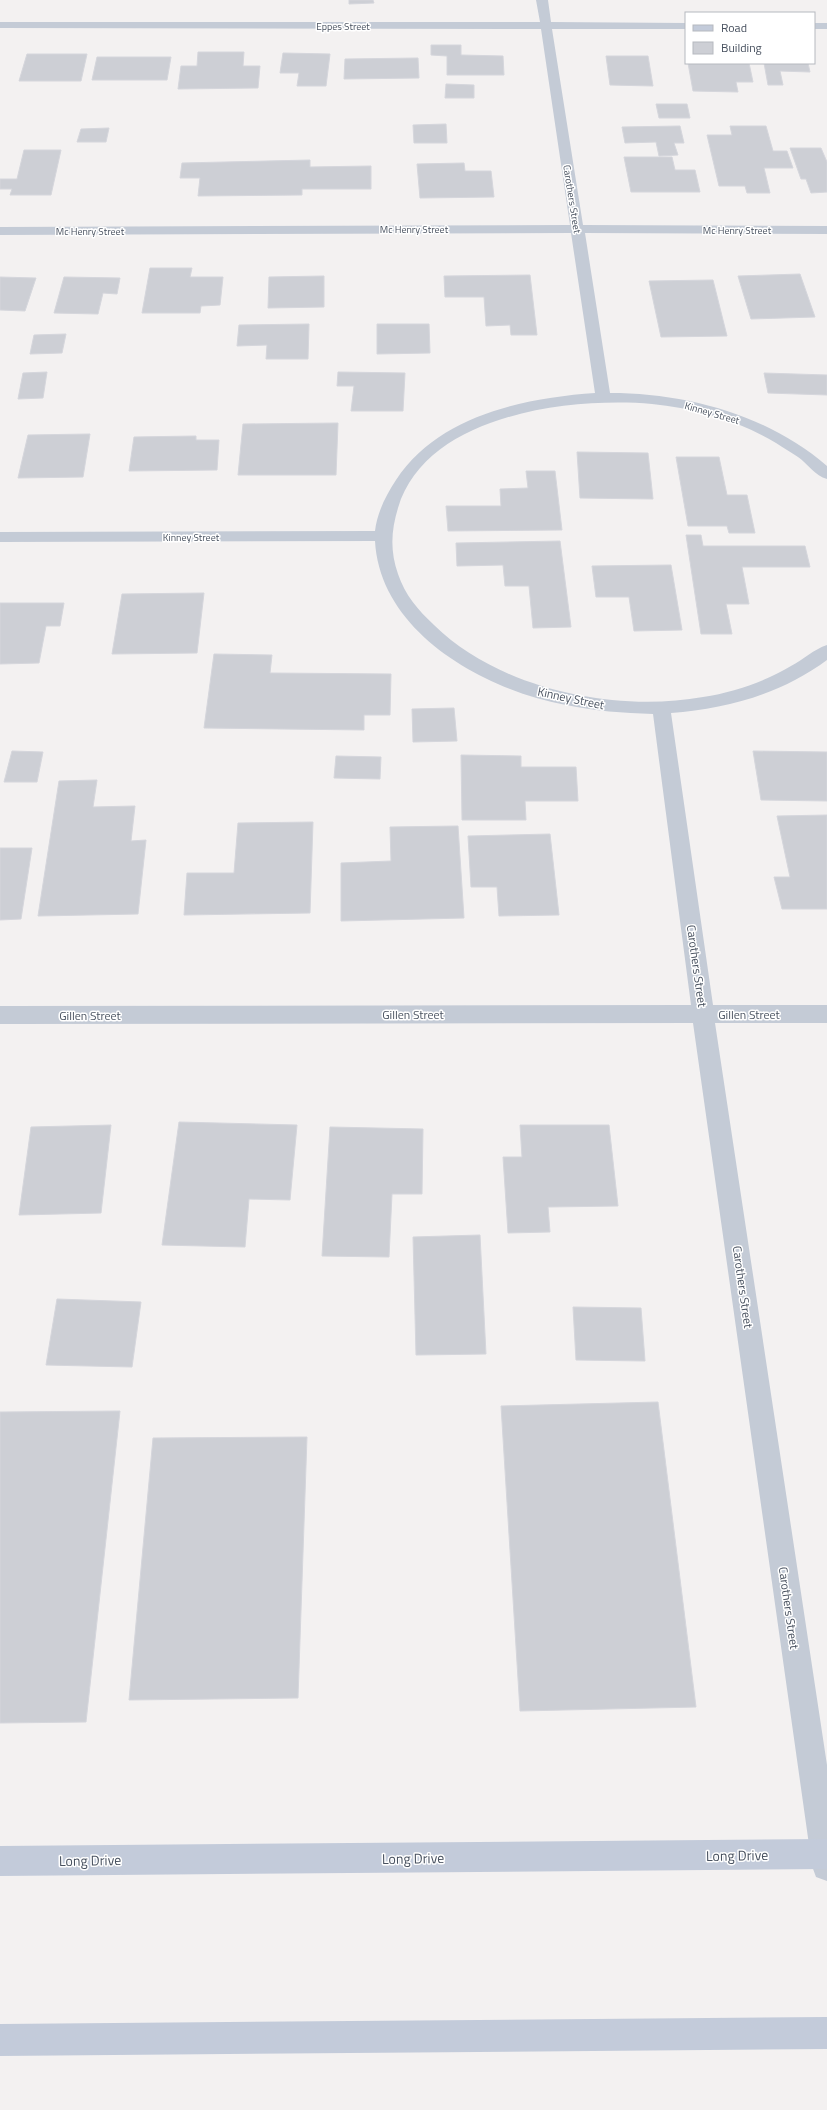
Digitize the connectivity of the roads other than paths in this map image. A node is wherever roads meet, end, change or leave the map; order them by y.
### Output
1 (542, 0) edge
2 (0, 25) edge
3 (546, 26) junction
4 (685, 26) edge
5 (815, 26) edge
6 (827, 26) edge
7 (577, 229) junction
8 (827, 230) edge
9 (0, 231) edge
10 (603, 397) junction
11 (827, 474) edge
12 (383, 536) junction
13 (0, 537) edge
14 (827, 651) edge
15 (661, 707) junction
16 (703, 1014) junction
17 (827, 1014) edge
18 (0, 1015) edge
19 (826, 1858) edge
20 (0, 1861) edge
21 (827, 2033) edge
22 (0, 2040) edge

1 - 3 street, Carothers Street
2 - 3 street, Eppes Street
3 - 4 street, Eppes Street
3 - 7 street, Carothers Street
5 - 6 street
7 - 8 street, Mc Henry Street
7 - 9 street, Mc Henry Street
7 - 10 street, Carothers Street
10 - 11 street, Kinney Street
10 - 12 street, Kinney Street
12 - 13 street, Kinney Street
12 - 15 street, Kinney Street
14 - 15 street, Kinney Street
15 - 16 street, Carothers Street
16 - 17 street, Gillen Street
16 - 18 street, Gillen Street
16 - 19 street, Carothers Street
19 - 20 main road, Long Drive
21 - 22 main road

